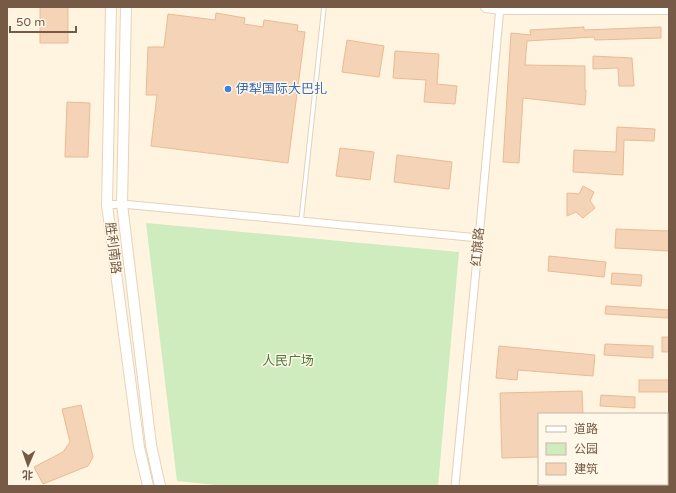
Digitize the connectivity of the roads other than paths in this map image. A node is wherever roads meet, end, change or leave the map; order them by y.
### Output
1 (111, 7) edge
2 (126, 7) edge
3 (324, 7) edge
4 (486, 7) edge
5 (500, 8) edge
6 (669, 9) edge
7 (122, 204) junction
8 (107, 205) junction
9 (301, 221) junction
10 (479, 238) junction
11 (148, 486) edge
12 (160, 486) edge
13 (455, 486) edge

1 - 8 main road, 胜利南路
2 - 7 main road, 胜利南路
3 - 9 lane
4 - 5 main road
5 - 6 main road
5 - 10 street, 红旗路
7 - 8 street
7 - 9 street
7 - 12 main road, 胜利南路
8 - 11 main road, 胜利南路
9 - 10 street
10 - 13 street, 红旗路

